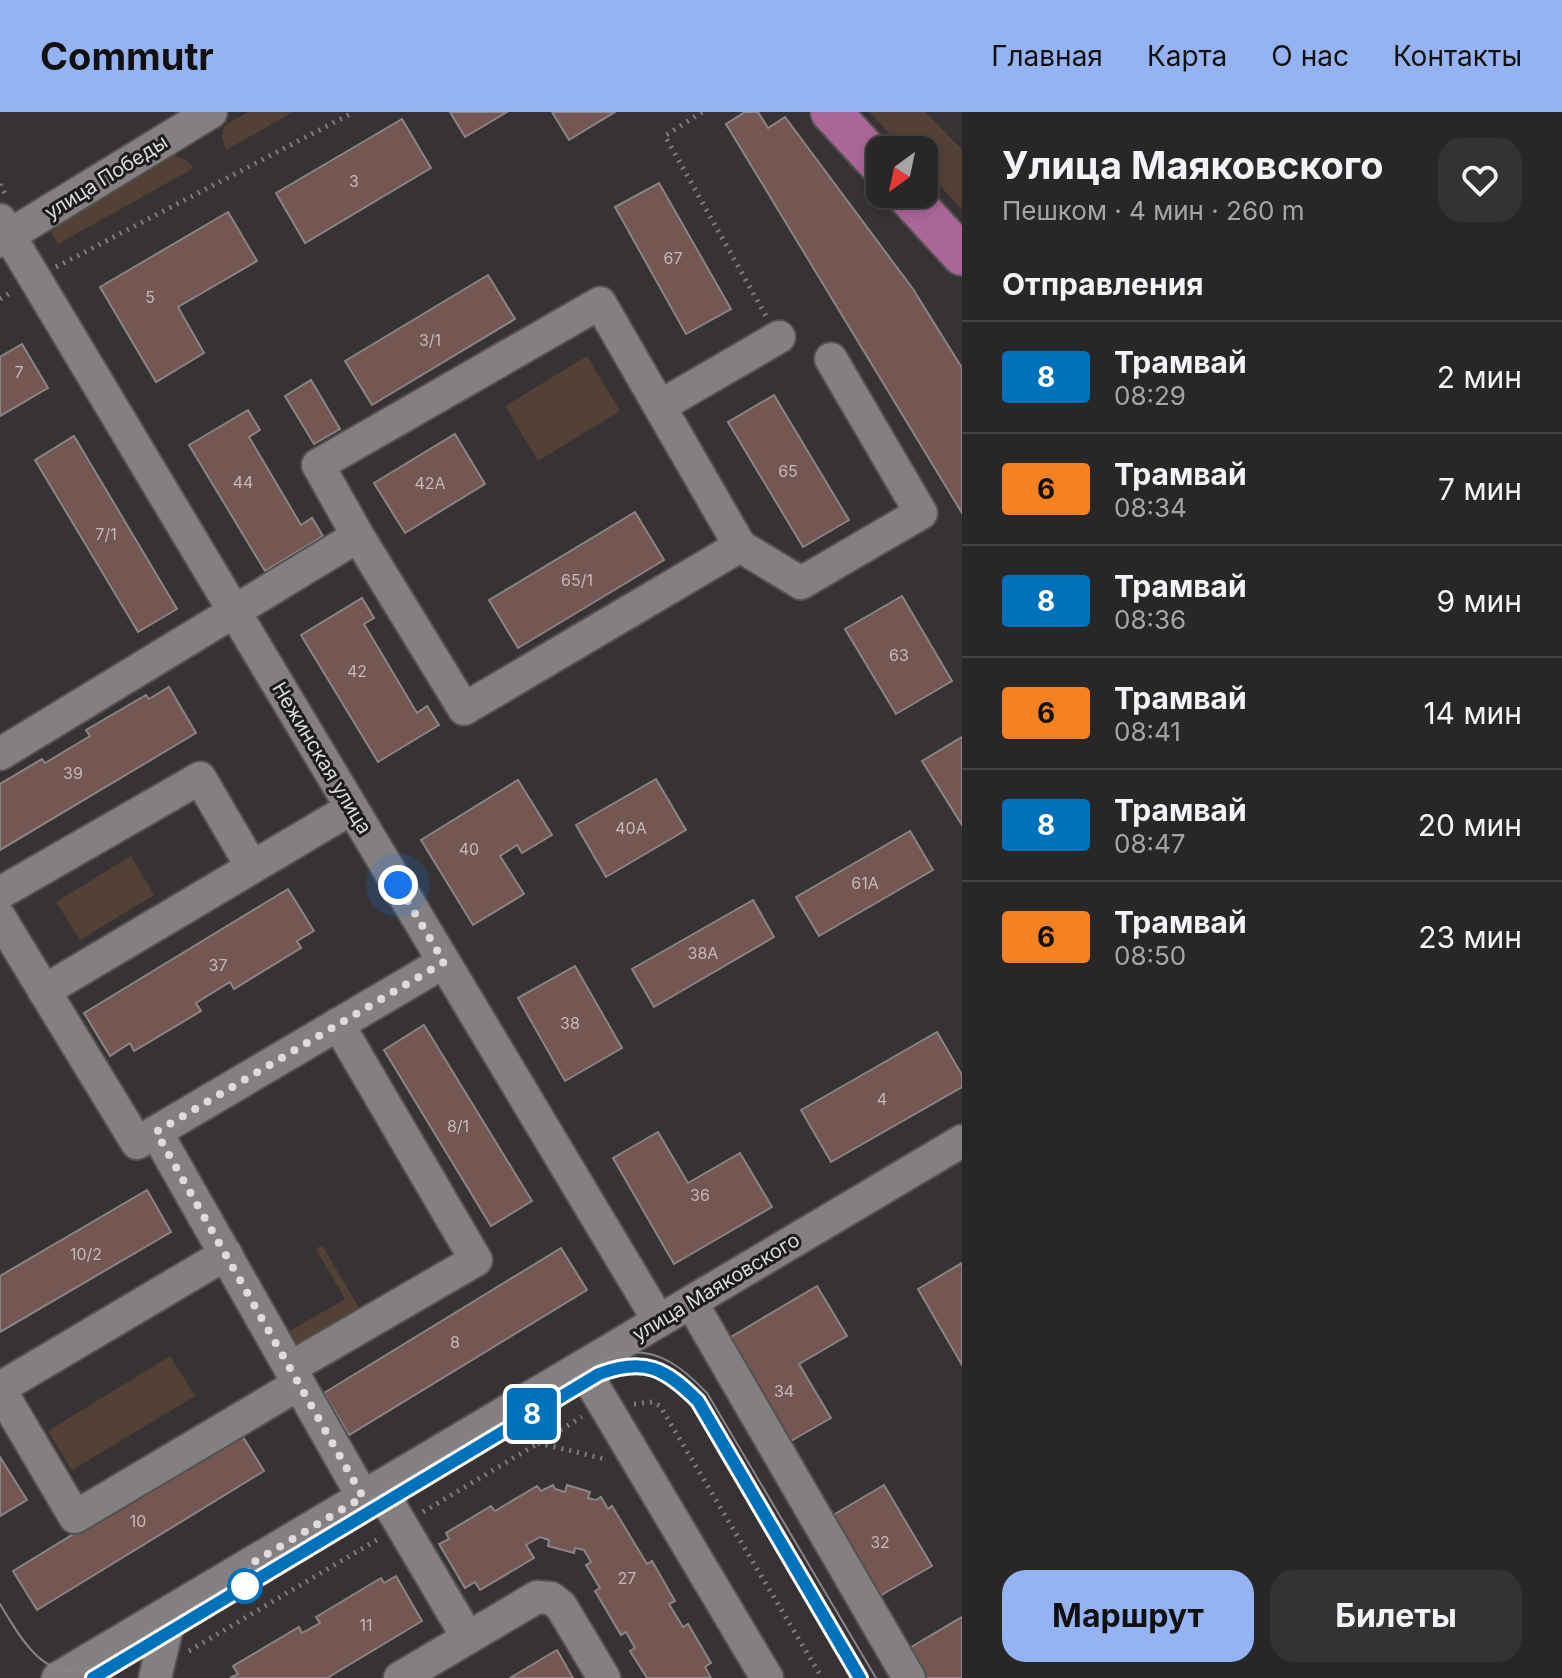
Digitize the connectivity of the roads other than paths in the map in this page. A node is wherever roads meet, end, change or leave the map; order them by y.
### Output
1 (211, 112) edge
2 (831, 112) edge
3 (866, 150) edge
4 (919, 208) edge
5 (3, 232) edge
6 (962, 255) edge
7 (779, 337) road end
8 (831, 359) dead end
9 (660, 406) junction
10 (358, 536) junction
11 (740, 546) junction
12 (233, 610) junction
13 (0, 754) edge
14 (352, 808) junction
15 (252, 867) junction
16 (0, 893) edge
17 (0, 918) edge
18 (444, 962) junction
19 (44, 991) junction
20 (338, 1024) junction
21 (156, 1132) junction
22 (962, 1141) edge
23 (226, 1254) junction
24 (691, 1302) junction
25 (659, 1321) junction
26 (582, 1367) junction
27 (295, 1376) junction
28 (0, 1389) edge
29 (371, 1492) junction
30 (171, 1611) junction
31 (468, 1638) junction
32 (156, 1674) edge
33 (58, 1678) edge
34 (400, 1678) edge
35 (604, 1678) edge
36 (767, 1678) edge
37 (909, 1678) edge

1 - 5 street, улица Победы
2 - 3 main road
4 - 6 main road
5 - 12 street, Нежинская улица
7 - 9 street
8 - 11 street
9 - 10 street
9 - 11 street
10 - 11 street
10 - 12 street
12 - 13 street
12 - 14 street, Нежинская улица
14 - 15 street
14 - 18 street, Нежинская улица
15 - 16 street
15 - 19 street
17 - 19 street
18 - 20 street
18 - 25 street, Нежинская улица
19 - 21 street
20 - 21 street
20 - 27 street
21 - 23 street
22 - 24 street, улица Маяковского
23 - 27 street
23 - 28 street
24 - 25 street, улица Маяковского
24 - 37 street
25 - 26 street, улица Маяковского
26 - 29 street, улица Маяковского
26 - 36 street
27 - 28 street
27 - 29 street
29 - 30 street, улица Маяковского
29 - 31 street
30 - 32 street
30 - 33 street, улица Маяковского
31 - 34 street
31 - 35 street

